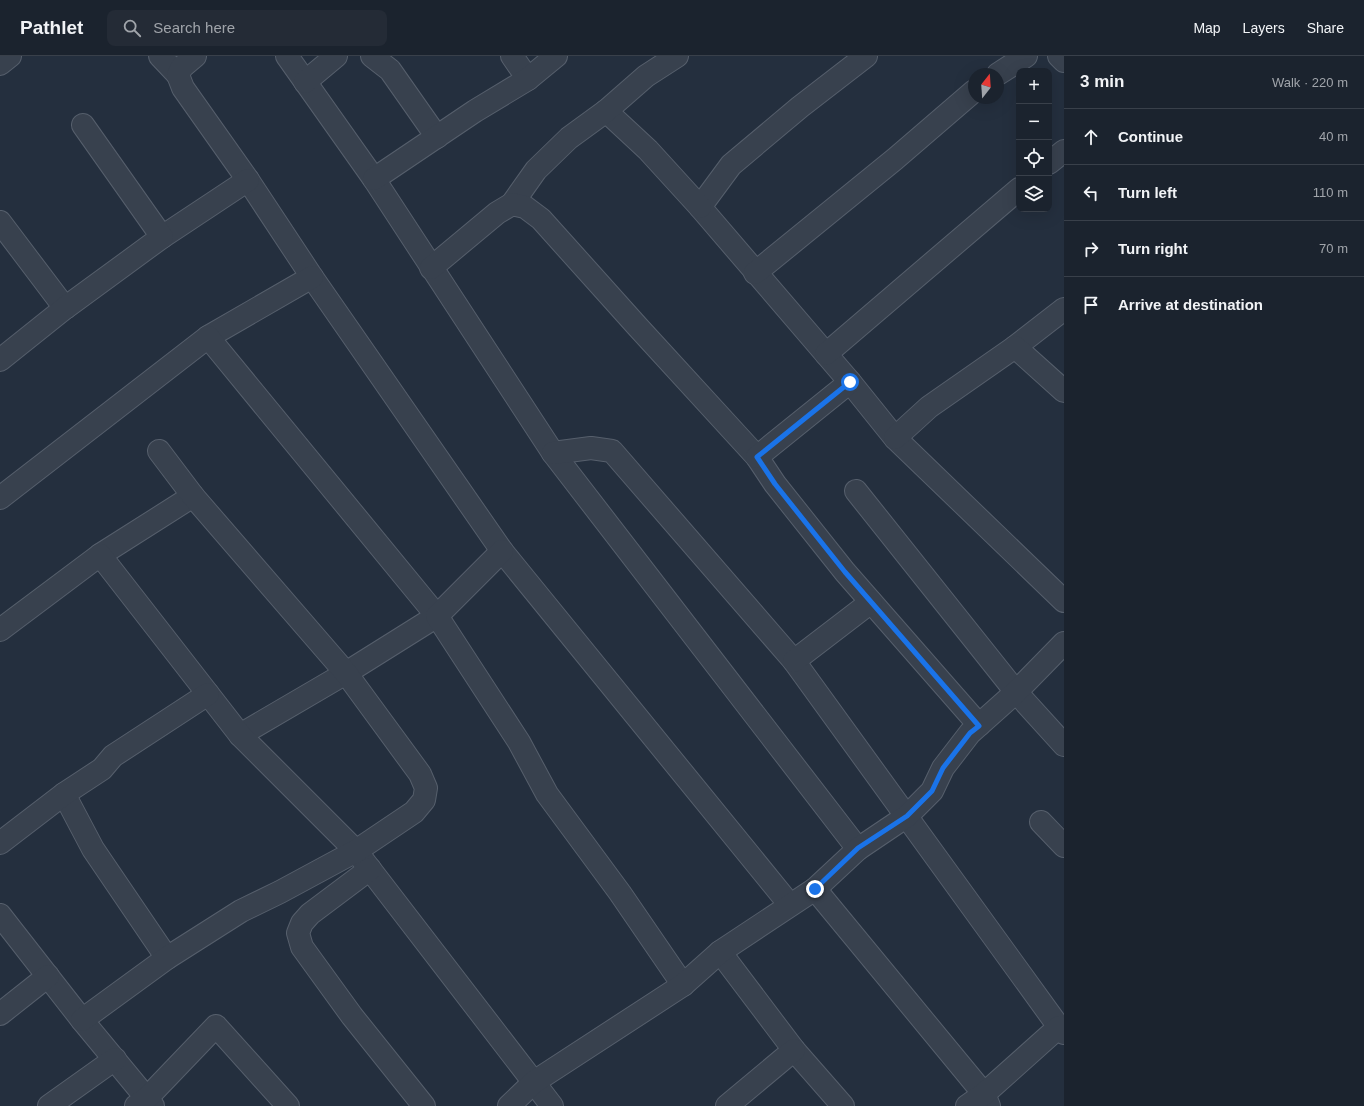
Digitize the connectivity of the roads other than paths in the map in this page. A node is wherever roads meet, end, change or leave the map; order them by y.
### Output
1 (10, 56) edge
2 (160, 56) edge
3 (195, 56) edge
4 (287, 56) edge
5 (336, 56) edge
6 (372, 56) edge
7 (512, 56) edge
8 (556, 56) edge
9 (677, 56) edge
10 (866, 56) edge
11 (1026, 56) edge
12 (1059, 56) edge
13 (1064, 61) edge
14 (0, 64) edge
15 (1004, 70) edge
16 (178, 75) junction
17 (528, 79) junction
18 (305, 82) junction
19 (968, 96) edge
20 (606, 111) junction
21 (83, 125) dead end
22 (437, 137) junction
23 (1064, 150) edge
24 (1052, 160) edge
25 (374, 179) junction
26 (248, 180) junction
27 (1016, 192) edge
28 (512, 204) junction
29 (700, 207) junction
30 (0, 222) edge
31 (162, 237) junction
32 (431, 268) junction
33 (755, 273) junction
34 (312, 277) junction
35 (65, 308) junction
36 (1064, 309) edge
37 (208, 337) junction
38 (1016, 346) junction
39 (826, 354) junction
40 (0, 360) edge
41 (850, 382) junction
42 (1064, 391) edge
43 (895, 438) junction
44 (159, 451) dead end
45 (553, 453) junction
46 (757, 457) junction
47 (856, 491) dead end
48 (193, 496) junction
49 (0, 498) edge
50 (502, 551) junction
51 (100, 555) junction
52 (1064, 601) edge
53 (871, 602) junction
54 (436, 616) junction
55 (0, 630) edge
56 (1064, 643) edge
57 (794, 661) junction
58 (346, 673) junction
59 (1016, 692) junction
60 (208, 694) junction
61 (979, 726) junction
62 (240, 735) junction
63 (1064, 745) edge
64 (64, 794) junction
65 (907, 816) junction
66 (1041, 822) dead end
67 (0, 843) edge
68 (1064, 846) edge
69 (858, 848) junction
70 (356, 851) junction
71 (370, 869) junction
72 (815, 889) junction
73 (790, 905) junction
74 (0, 915) edge
75 (720, 952) junction
76 (167, 958) junction
77 (48, 976) junction
78 (683, 985) junction
79 (0, 1014) edge
80 (82, 1020) junction
81 (1062, 1030) edge
82 (794, 1050) junction
83 (115, 1059) junction
84 (534, 1082) junction
85 (980, 1102) edge
86 (145, 1103) edge
87 (49, 1106) edge
88 (288, 1106) edge
89 (424, 1106) edge
90 (509, 1106) edge
91 (552, 1106) edge
92 (727, 1106) edge
93 (843, 1106) edge

1 - 14 street
2 - 16 street
3 - 16 street
4 - 18 street
5 - 18 street
6 - 22 street
7 - 17 street
8 - 17 street
9 - 20 street
10 - 29 street
11 - 15 street
12 - 13 street
16 - 26 street
17 - 22 street
18 - 25 street
19 - 33 street
20 - 28 street
20 - 29 street
21 - 31 street
22 - 25 street
23 - 24 street
25 - 32 street
26 - 31 street
26 - 34 street
27 - 39 street
28 - 32 street
28 - 46 street
29 - 33 street
30 - 35 street
31 - 35 street
32 - 45 street
33 - 39 street
34 - 37 street
34 - 50 street
35 - 40 street
36 - 38 street
37 - 49 street
37 - 54 street
38 - 42 street
38 - 43 street
39 - 41 street
41 - 43 street
41 - 46 street
43 - 52 street
44 - 48 street
45 - 57 street
45 - 69 street
46 - 53 street
47 - 59 street
48 - 51 street
48 - 58 street
50 - 54 street
50 - 73 street
51 - 55 street
51 - 60 street
53 - 57 street
53 - 61 street
54 - 58 street
54 - 78 street
56 - 59 street
57 - 65 street
58 - 62 street
58 - 70 street
59 - 61 street
59 - 63 street
60 - 62 street
60 - 64 street
61 - 65 street
62 - 70 street
64 - 67 street
64 - 76 street
65 - 69 street
65 - 81 street
66 - 68 street
69 - 72 street
70 - 71 street
70 - 76 street
71 - 84 street
71 - 89 street
72 - 73 street
72 - 85 street
73 - 75 street
74 - 77 street
75 - 78 street
75 - 82 street
76 - 80 street
77 - 79 street
77 - 80 street
78 - 84 street
80 - 83 street
81 - 85 street
82 - 92 street
82 - 93 street
83 - 86 street
83 - 87 street
84 - 90 street
84 - 91 street
86 - 88 street

